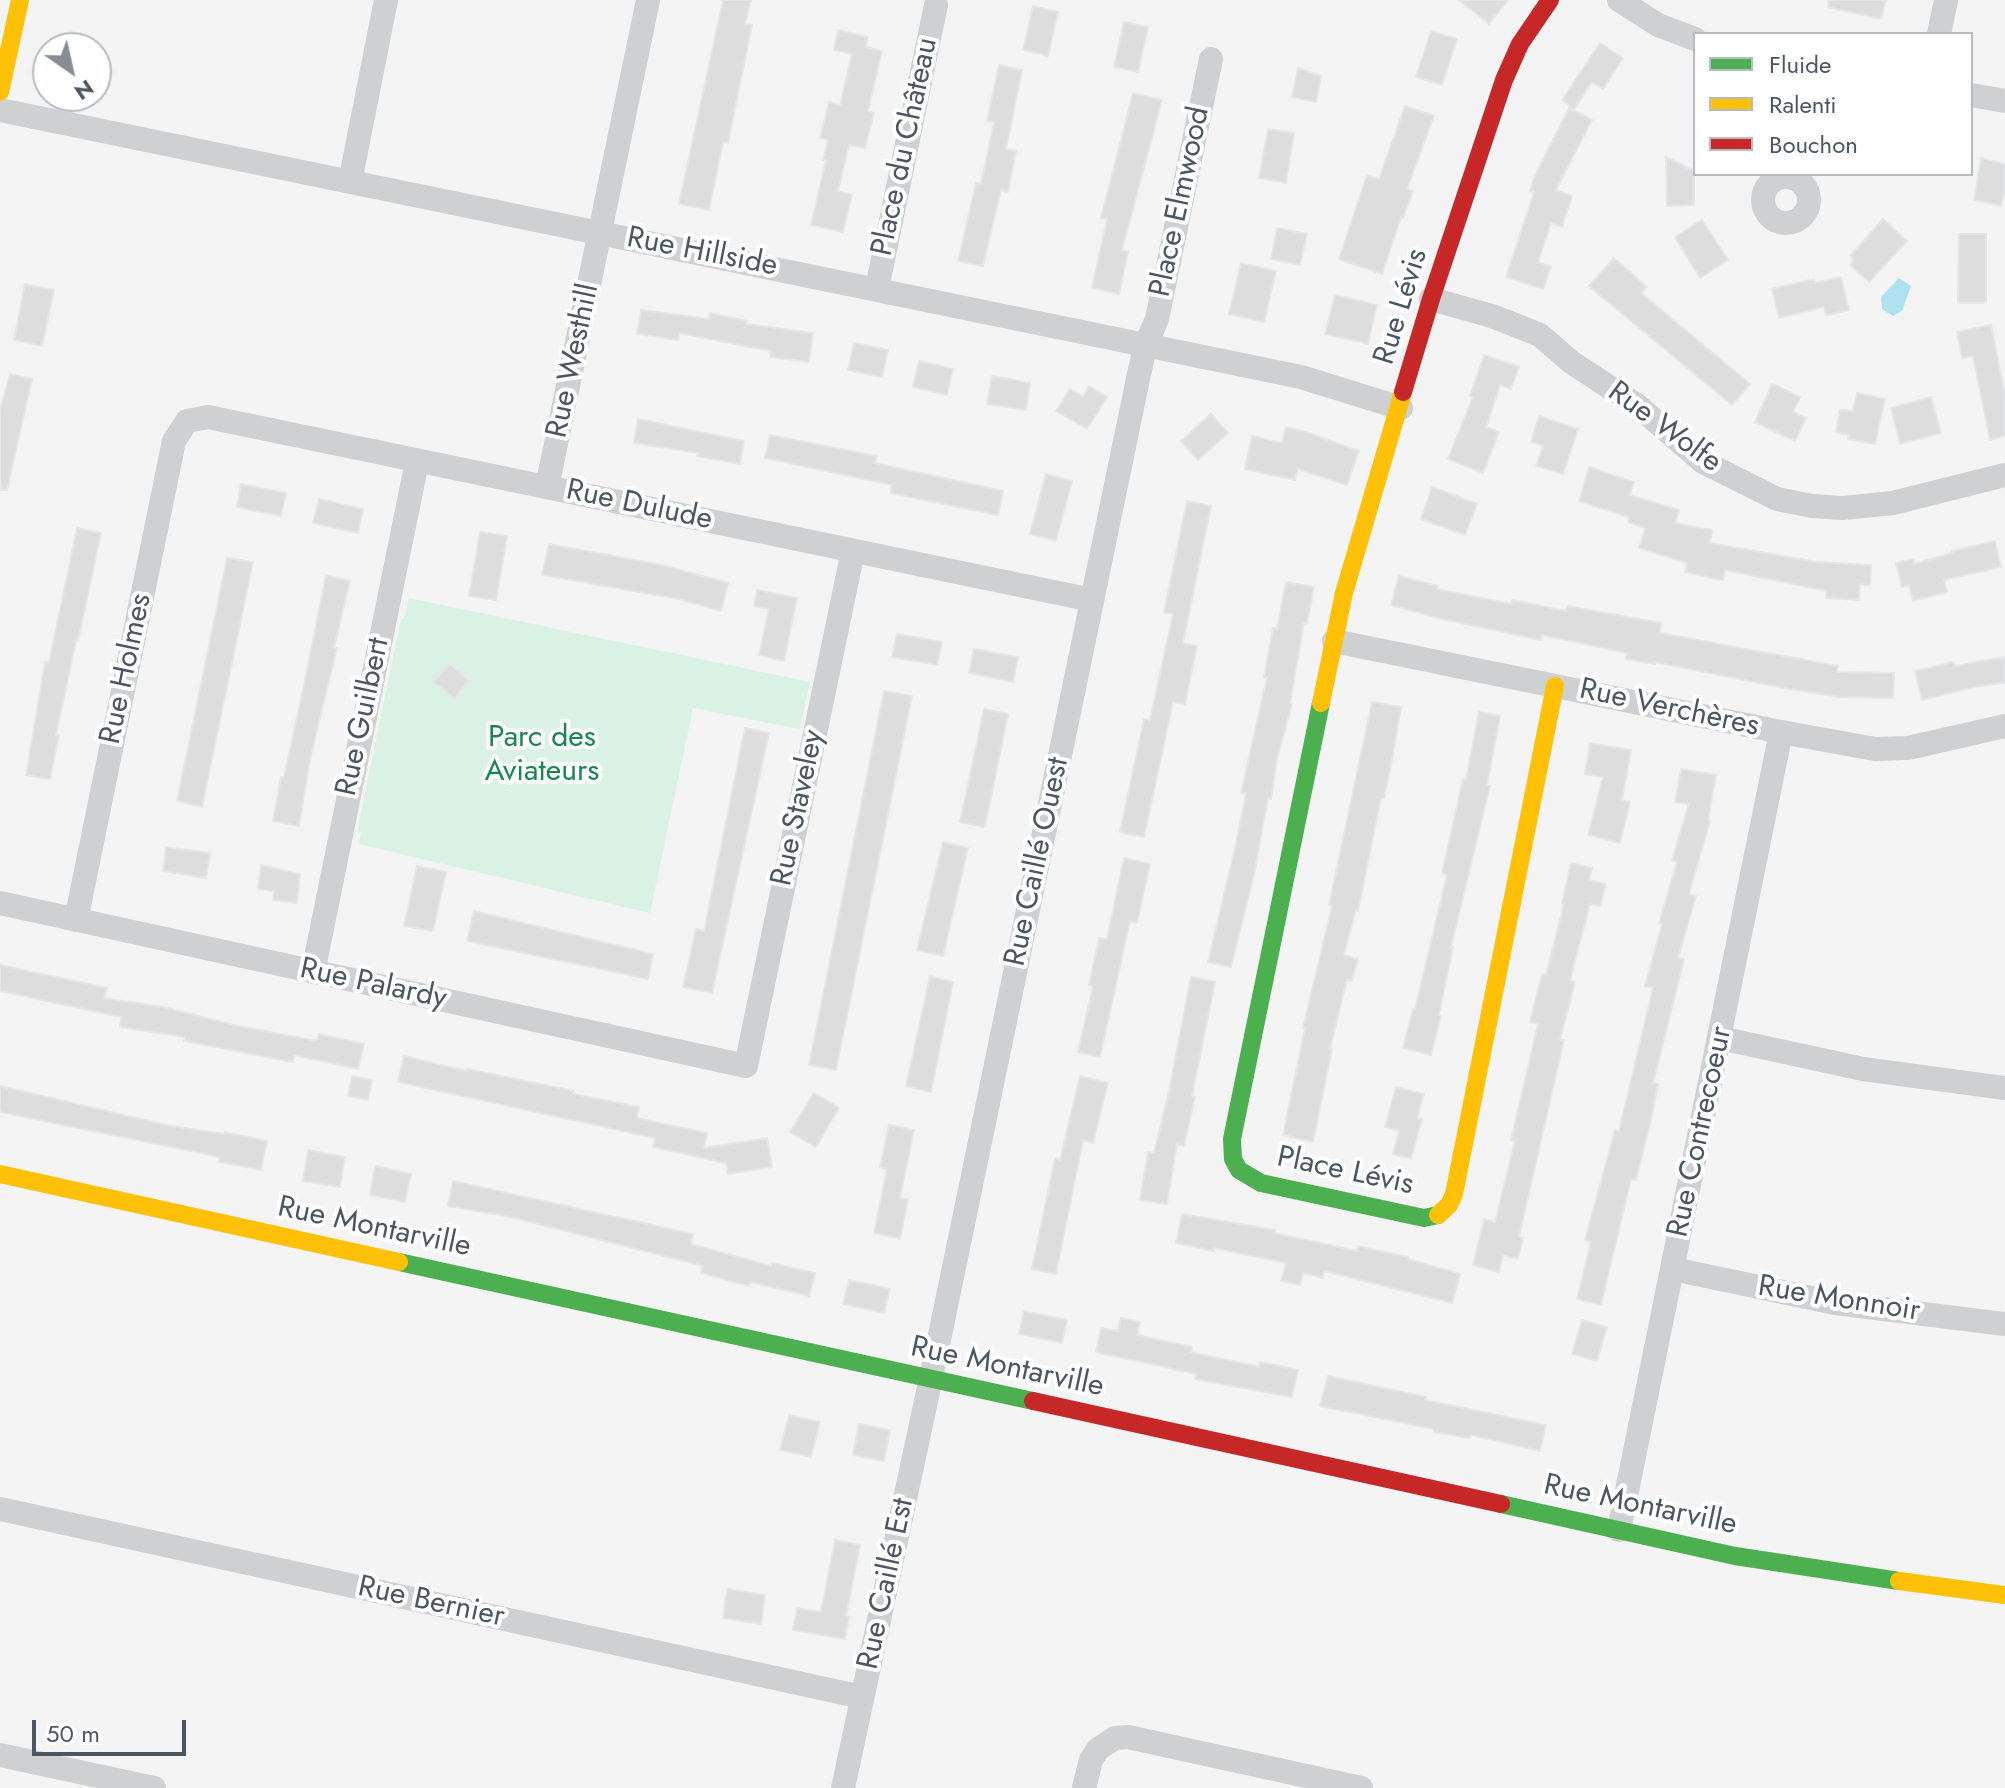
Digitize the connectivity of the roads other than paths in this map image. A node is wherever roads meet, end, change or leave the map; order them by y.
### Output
1 (20, 0) edge
2 (386, 0) edge
3 (648, 0) edge
4 (1550, 0) edge
5 (1619, 0) edge
6 (1946, 0) edge
7 (936, 5) dead end
8 (1939, 32) edge
9 (1693, 38) edge
10 (1211, 59) dead end
11 (0, 92) edge
12 (1973, 95) edge
13 (2005, 101) edge
14 (0, 110) edge
15 (350, 182) junction
16 (601, 232) junction
17 (877, 288) junction
18 (1431, 299) junction
19 (1146, 344) junction
20 (1401, 408) junction
21 (187, 421) joint
22 (417, 462) junction
23 (2005, 475) edge
24 (547, 487) junction
25 (853, 551) junction
26 (1092, 600) junction
27 (1334, 641) junction
28 (1555, 686) junction
29 (2005, 726) edge
30 (1781, 732) junction
31 (0, 903) edge
32 (76, 920) junction
33 (313, 972) junction
34 (1720, 1038) junction
35 (746, 1066) joint
36 (2005, 1088) edge
37 (0, 1174) edge
38 (1673, 1269) junction
39 (2005, 1324) edge
40 (931, 1380) junction
41 (0, 1509) edge
42 (1619, 1530) junction
43 (2005, 1595) edge
44 (862, 1697) junction
45 (0, 1755) edge
46 (154, 1788) edge
47 (843, 1788) edge
48 (1084, 1788) edge
49 (1361, 1788) edge

1 - 11 street
2 - 15 street
3 - 16 street, Rue Westhill
4 - 18 street, Rue Lévis
5 - 9 street
6 - 8 street
7 - 17 street, Place du Château
10 - 19 street, Place Elmwood
12 - 13 street
14 - 15 street, Rue Hillside
15 - 16 street, Rue Hillside
16 - 17 street, Rue Hillside
16 - 24 street, Rue Westhill
17 - 19 street, Rue Hillside
18 - 20 street, Rue Lévis
18 - 23 street, Rue Wolfe
19 - 20 street, Rue Hillside
19 - 26 street, Rue Caillé Ouest
20 - 27 street, Rue Lévis
21 - 22 street, Rue Dulude
21 - 32 street, Rue Holmes
22 - 24 street, Rue Dulude
22 - 33 street, Rue Guilbert
24 - 25 street, Rue Dulude
25 - 26 street, Rue Dulude
25 - 35 street, Rue Staveley
26 - 40 street, Rue Caillé Ouest
27 - 28 street, Rue Verchères
27 - 28 street, Place Lévis
28 - 30 street, Rue Verchères
29 - 30 street, Rue Verchères
30 - 34 street, Rue Contrecoeur
31 - 32 street, Rue Palardy
32 - 33 street, Rue Palardy
33 - 35 street, Rue Palardy
34 - 36 street
34 - 38 street, Rue Contrecoeur
37 - 40 street, Rue Montarville
38 - 39 street, Rue Monnoir
38 - 42 street, Rue Contrecoeur
40 - 42 street, Rue Montarville
40 - 44 street, Rue Caillé Est
41 - 44 street, Rue Bernier
42 - 43 street, Rue Montarville
44 - 47 street, Rue Caillé Est
45 - 46 street
48 - 49 street

